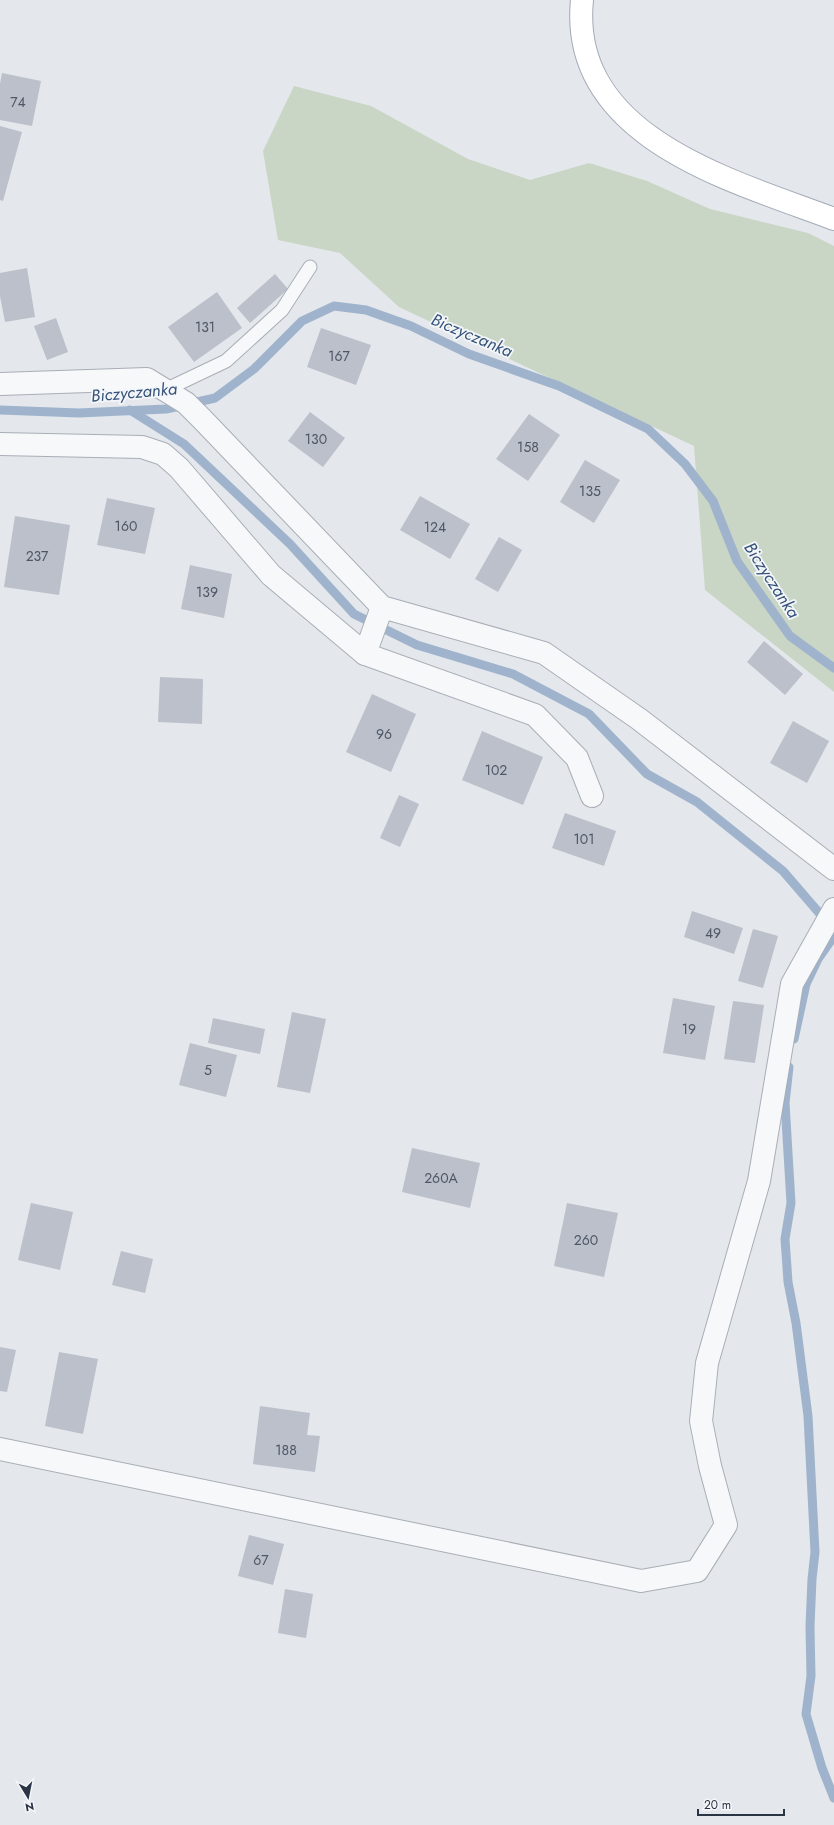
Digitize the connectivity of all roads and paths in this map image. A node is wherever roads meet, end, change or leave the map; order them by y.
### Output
1 (582, 0) edge
2 (834, 219) edge
3 (310, 267) dead end
4 (0, 384) edge
5 (165, 390) junction
6 (0, 444) edge
7 (382, 607) junction
8 (365, 654) junction
9 (592, 796) dead end
10 (834, 869) edge
11 (833, 910) edge
12 (0, 1449) edge

1 - 2 main road
3 - 5 lane
4 - 5 street
5 - 7 street
6 - 8 street
7 - 8 street
7 - 10 street
8 - 9 street
11 - 12 street

